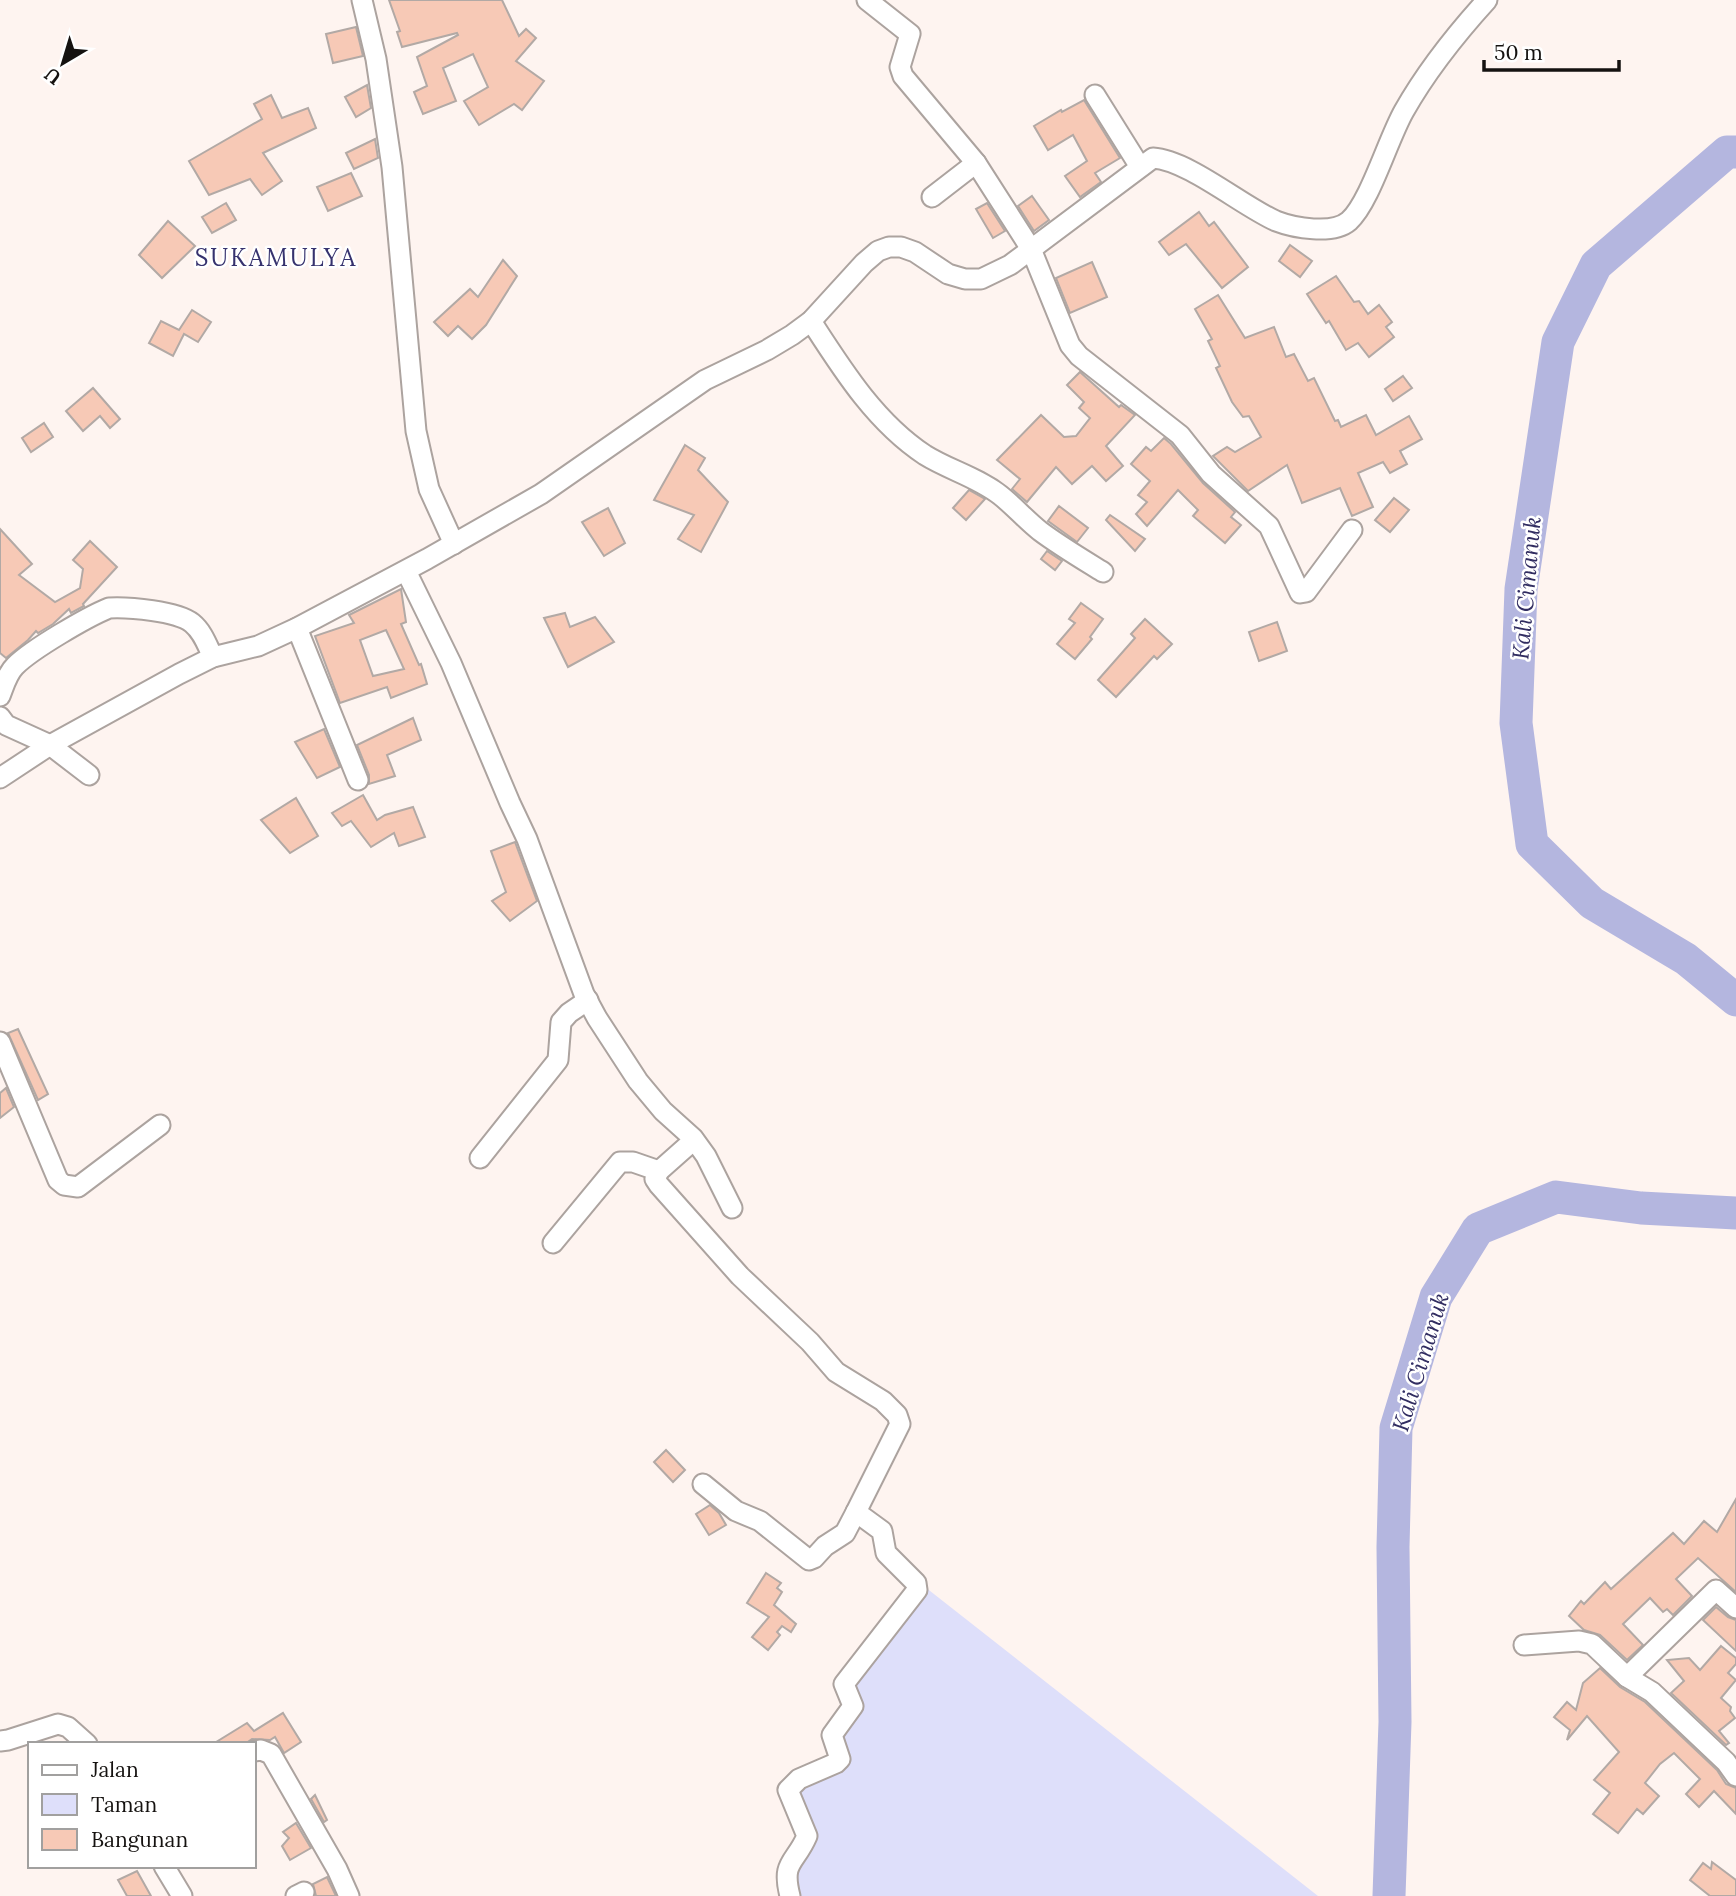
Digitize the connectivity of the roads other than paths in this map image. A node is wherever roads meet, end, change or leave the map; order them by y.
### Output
1 (362, 0) edge
2 (867, 0) edge
3 (1487, 0) edge
4 (1095, 95) dead end
5 (976, 163) junction
6 (1140, 167) junction
7 (932, 197) dead end
8 (1031, 249) junction
9 (811, 321) junction
10 (1352, 530) dead end
11 (454, 544) junction
12 (405, 571) junction
13 (1103, 572) dead end
14 (297, 628) junction
15 (213, 657) junction
16 (0, 696) edge
17 (0, 717) edge
18 (50, 745) junction
19 (89, 775) dead end
20 (0, 778) edge
21 (358, 780) dead end
22 (588, 1000) junction
23 (0, 1042) edge
24 (160, 1125) dead end
25 (694, 1140) junction
26 (480, 1158) dead end
27 (659, 1171) junction
28 (732, 1208) dead end
29 (553, 1243) dead end
30 (703, 1484) dead end
31 (856, 1512) junction
32 (1736, 1608) edge
33 (1524, 1645) dead end
34 (1627, 1677) junction
35 (0, 1741) edge
36 (85, 1742) edge
37 (256, 1751) edge
38 (1736, 1776) edge
39 (165, 1868) edge
40 (182, 1896) edge
41 (349, 1896) edge
42 (790, 1896) edge

1 - 11 street
2 - 5 street
3 - 6 street
4 - 6 street
5 - 7 street
5 - 8 street
6 - 8 street
8 - 9 street
8 - 10 street
9 - 11 street
9 - 13 street
11 - 12 street
12 - 14 street
12 - 22 street
14 - 15 street
14 - 21 street
15 - 16 street
15 - 18 street
17 - 18 street
18 - 19 street
18 - 20 street
22 - 25 street
22 - 26 street
23 - 24 street
25 - 27 street
25 - 28 street
27 - 29 street
27 - 31 street
30 - 31 street
31 - 42 street
32 - 34 street
33 - 34 street
34 - 38 street
35 - 36 street
37 - 41 street
39 - 40 street

